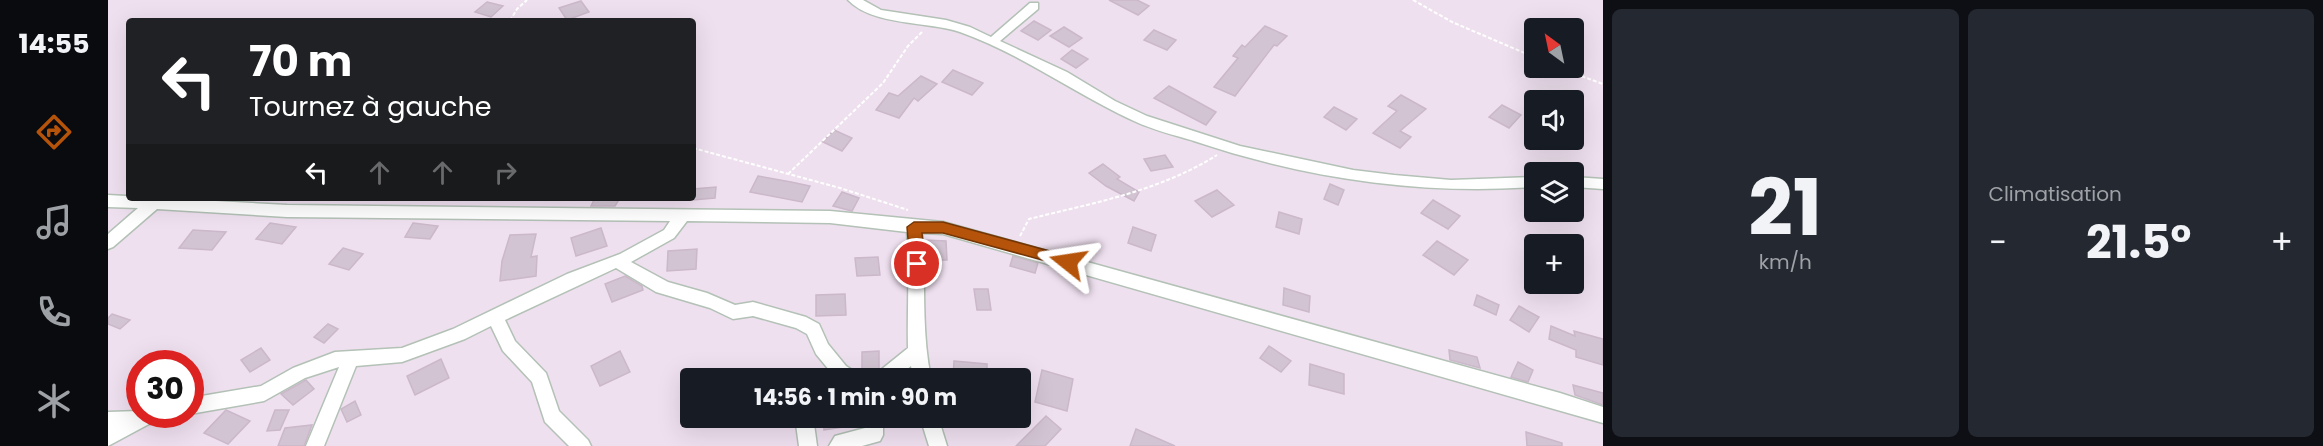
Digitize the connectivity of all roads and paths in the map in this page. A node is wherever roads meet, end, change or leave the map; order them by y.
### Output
1 (527, 0) edge
2 (854, 0) edge
3 (1413, 0) edge
4 (1034, 6) dead end
5 (512, 18) edge
6 (933, 21) junction
7 (992, 42) junction
8 (1524, 53) edge
9 (1584, 77) edge
10 (1603, 84) edge
11 (1228, 147) junction
12 (696, 149) edge
13 (788, 174) junction
14 (1524, 182) edge
15 (1584, 183) edge
16 (1603, 184) edge
17 (108, 201) edge
18 (153, 204) junction
19 (909, 211) dead end
20 (684, 214) junction
21 (914, 227) junction
22 (108, 243) edge
23 (1015, 247) junction
24 (616, 262) junction
25 (495, 316) junction
26 (917, 351) junction
27 (351, 358) junction
28 (838, 368) edge
29 (896, 368) edge
30 (920, 368) edge
31 (204, 404) edge
32 (1603, 415) edge
33 (108, 420) edge
34 (126, 421) edge
35 (128, 428) edge
36 (806, 428) edge
37 (874, 428) edge
38 (932, 428) edge
39 (108, 438) edge
40 (315, 446) edge
41 (582, 446) edge
42 (808, 446) edge
43 (838, 446) edge
44 (938, 446) edge

1 - 5 path
2 - 6 street
3 - 8 path
4 - 7 street
6 - 7 street
6 - 13 path
7 - 11 street
9 - 10 path
11 - 14 street
11 - 23 path
12 - 13 path
13 - 19 path
15 - 16 street
17 - 18 street
18 - 20 street
18 - 22 street
20 - 21 street
20 - 24 street
21 - 23 street
21 - 26 street
23 - 32 street
24 - 25 street
24 - 28 street
25 - 27 street
25 - 41 street
26 - 29 street
26 - 30 street
27 - 31 street
27 - 40 street
33 - 34 street
35 - 39 street
36 - 42 street
37 - 43 street
38 - 44 street

